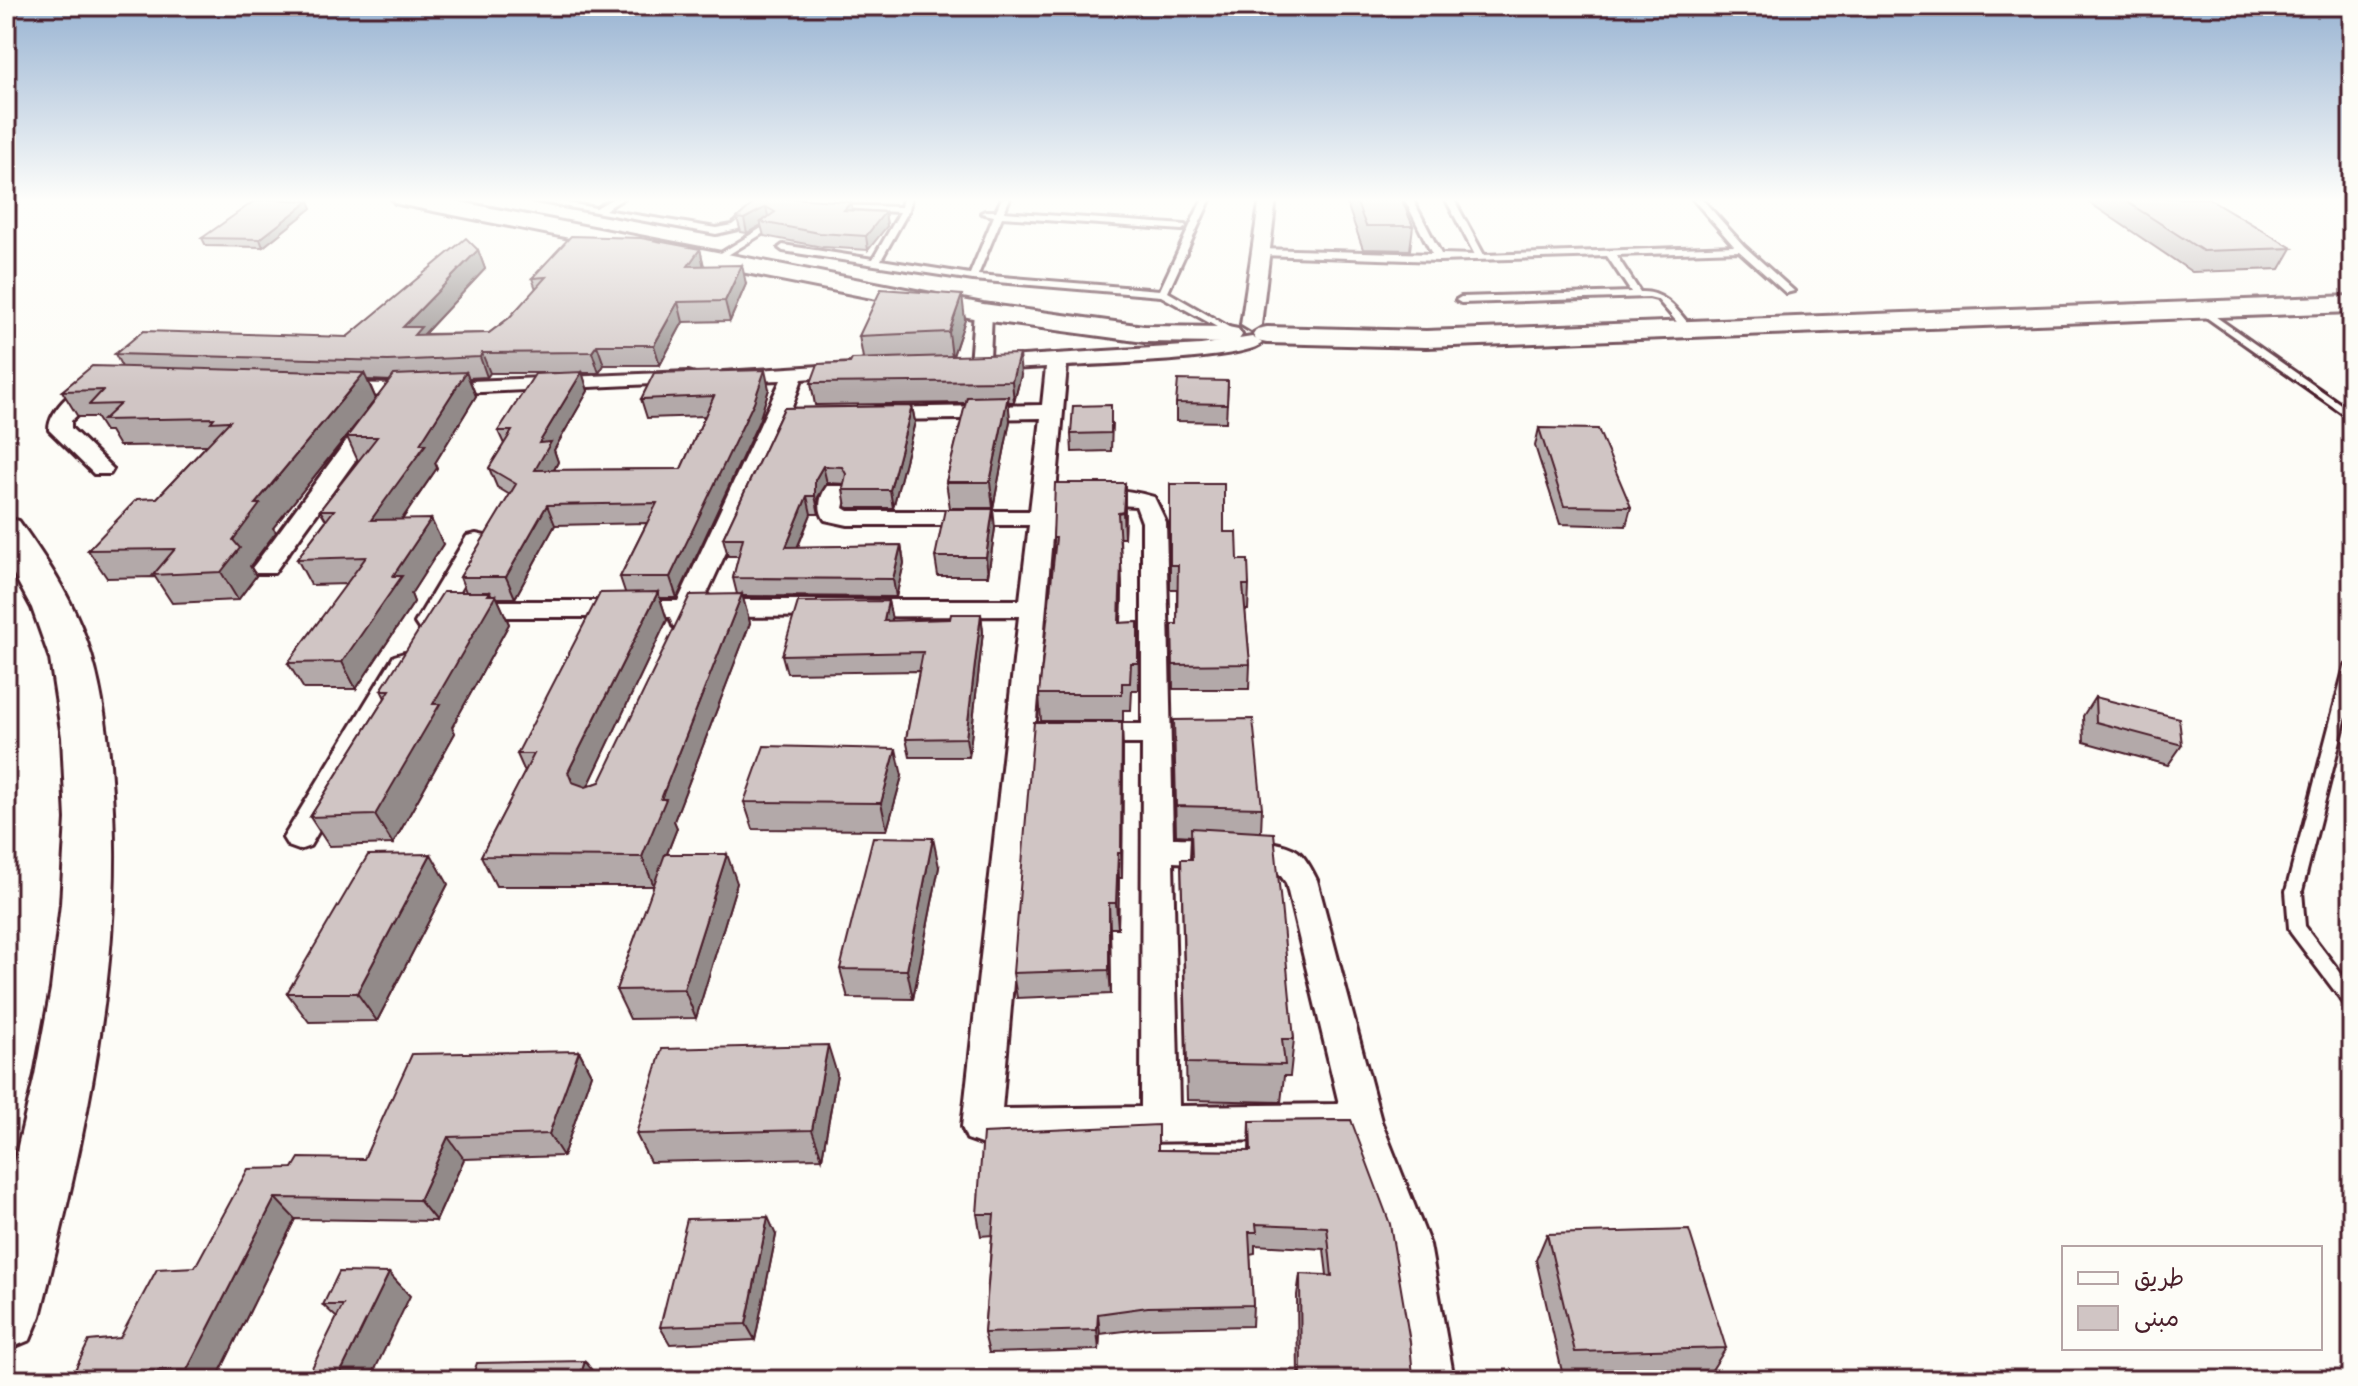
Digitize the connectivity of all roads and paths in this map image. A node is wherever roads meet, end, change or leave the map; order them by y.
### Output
1 (734, 263) edge
2 (880, 263) edge
3 (979, 263) edge
4 (1177, 263) edge
5 (1259, 263) edge
6 (1616, 263) edge
7 (1757, 263) edge
8 (973, 277) junction
9 (1789, 291) dead end
10 (1163, 293) junction
11 (1637, 294) junction
12 (1461, 300) dead end
13 (2352, 304) edge
14 (2199, 308) junction
15 (983, 312) junction
16 (1687, 328) junction
17 (1244, 335) junction
18 (1057, 362) junction
19 (872, 370) edge
20 (794, 373) junction
21 (119, 385) edge
22 (320, 389) edge
23 (397, 390) junction
24 (1052, 411) junction
25 (854, 414) edge
26 (778, 415) junction
27 (808, 415) edge
28 (2352, 417) edge
29 (102, 469) dead end
30 (835, 491) dead end
31 (1043, 508) junction
32 (6, 529) edge
33 (476, 541) dead end
34 (265, 568) dead end
35 (688, 607) junction
36 (1033, 608) junction
37 (436, 609) junction
38 (669, 649) edge
39 (2352, 666) edge
40 (1020, 734) junction
41 (1156, 734) junction
42 (299, 838) dead end
43 (1157, 849) junction
44 (2352, 1001) edge
45 (1362, 1121) junction
46 (1160, 1124) junction
47 (6, 1316) edge
48 (1432, 1380) edge

1 - 15 main road
2 - 8 lane
3 - 8 lane
4 - 10 lane
5 - 17 street
6 - 11 lane
7 - 9 lane
8 - 10 lane
10 - 17 lane
11 - 12 lane
11 - 16 lane
13 - 14 main road
14 - 16 main road
14 - 28 lane
15 - 17 main road
15 - 18 street
16 - 17 main road
17 - 18 street
18 - 24 street
19 - 20 street
20 - 23 street
20 - 26 street
21 - 29 street
22 - 23 street
23 - 34 street
24 - 25 street
24 - 31 street
26 - 27 street
26 - 35 street
30 - 31 street
31 - 36 street
31 - 41 street
32 - 47 highway
33 - 37 street
35 - 36 street
35 - 37 street
35 - 38 street
36 - 40 street
37 - 42 street
39 - 44 lane
40 - 41 street
40 - 46 street
41 - 43 street
43 - 45 street
43 - 46 street
45 - 46 street
45 - 48 street

